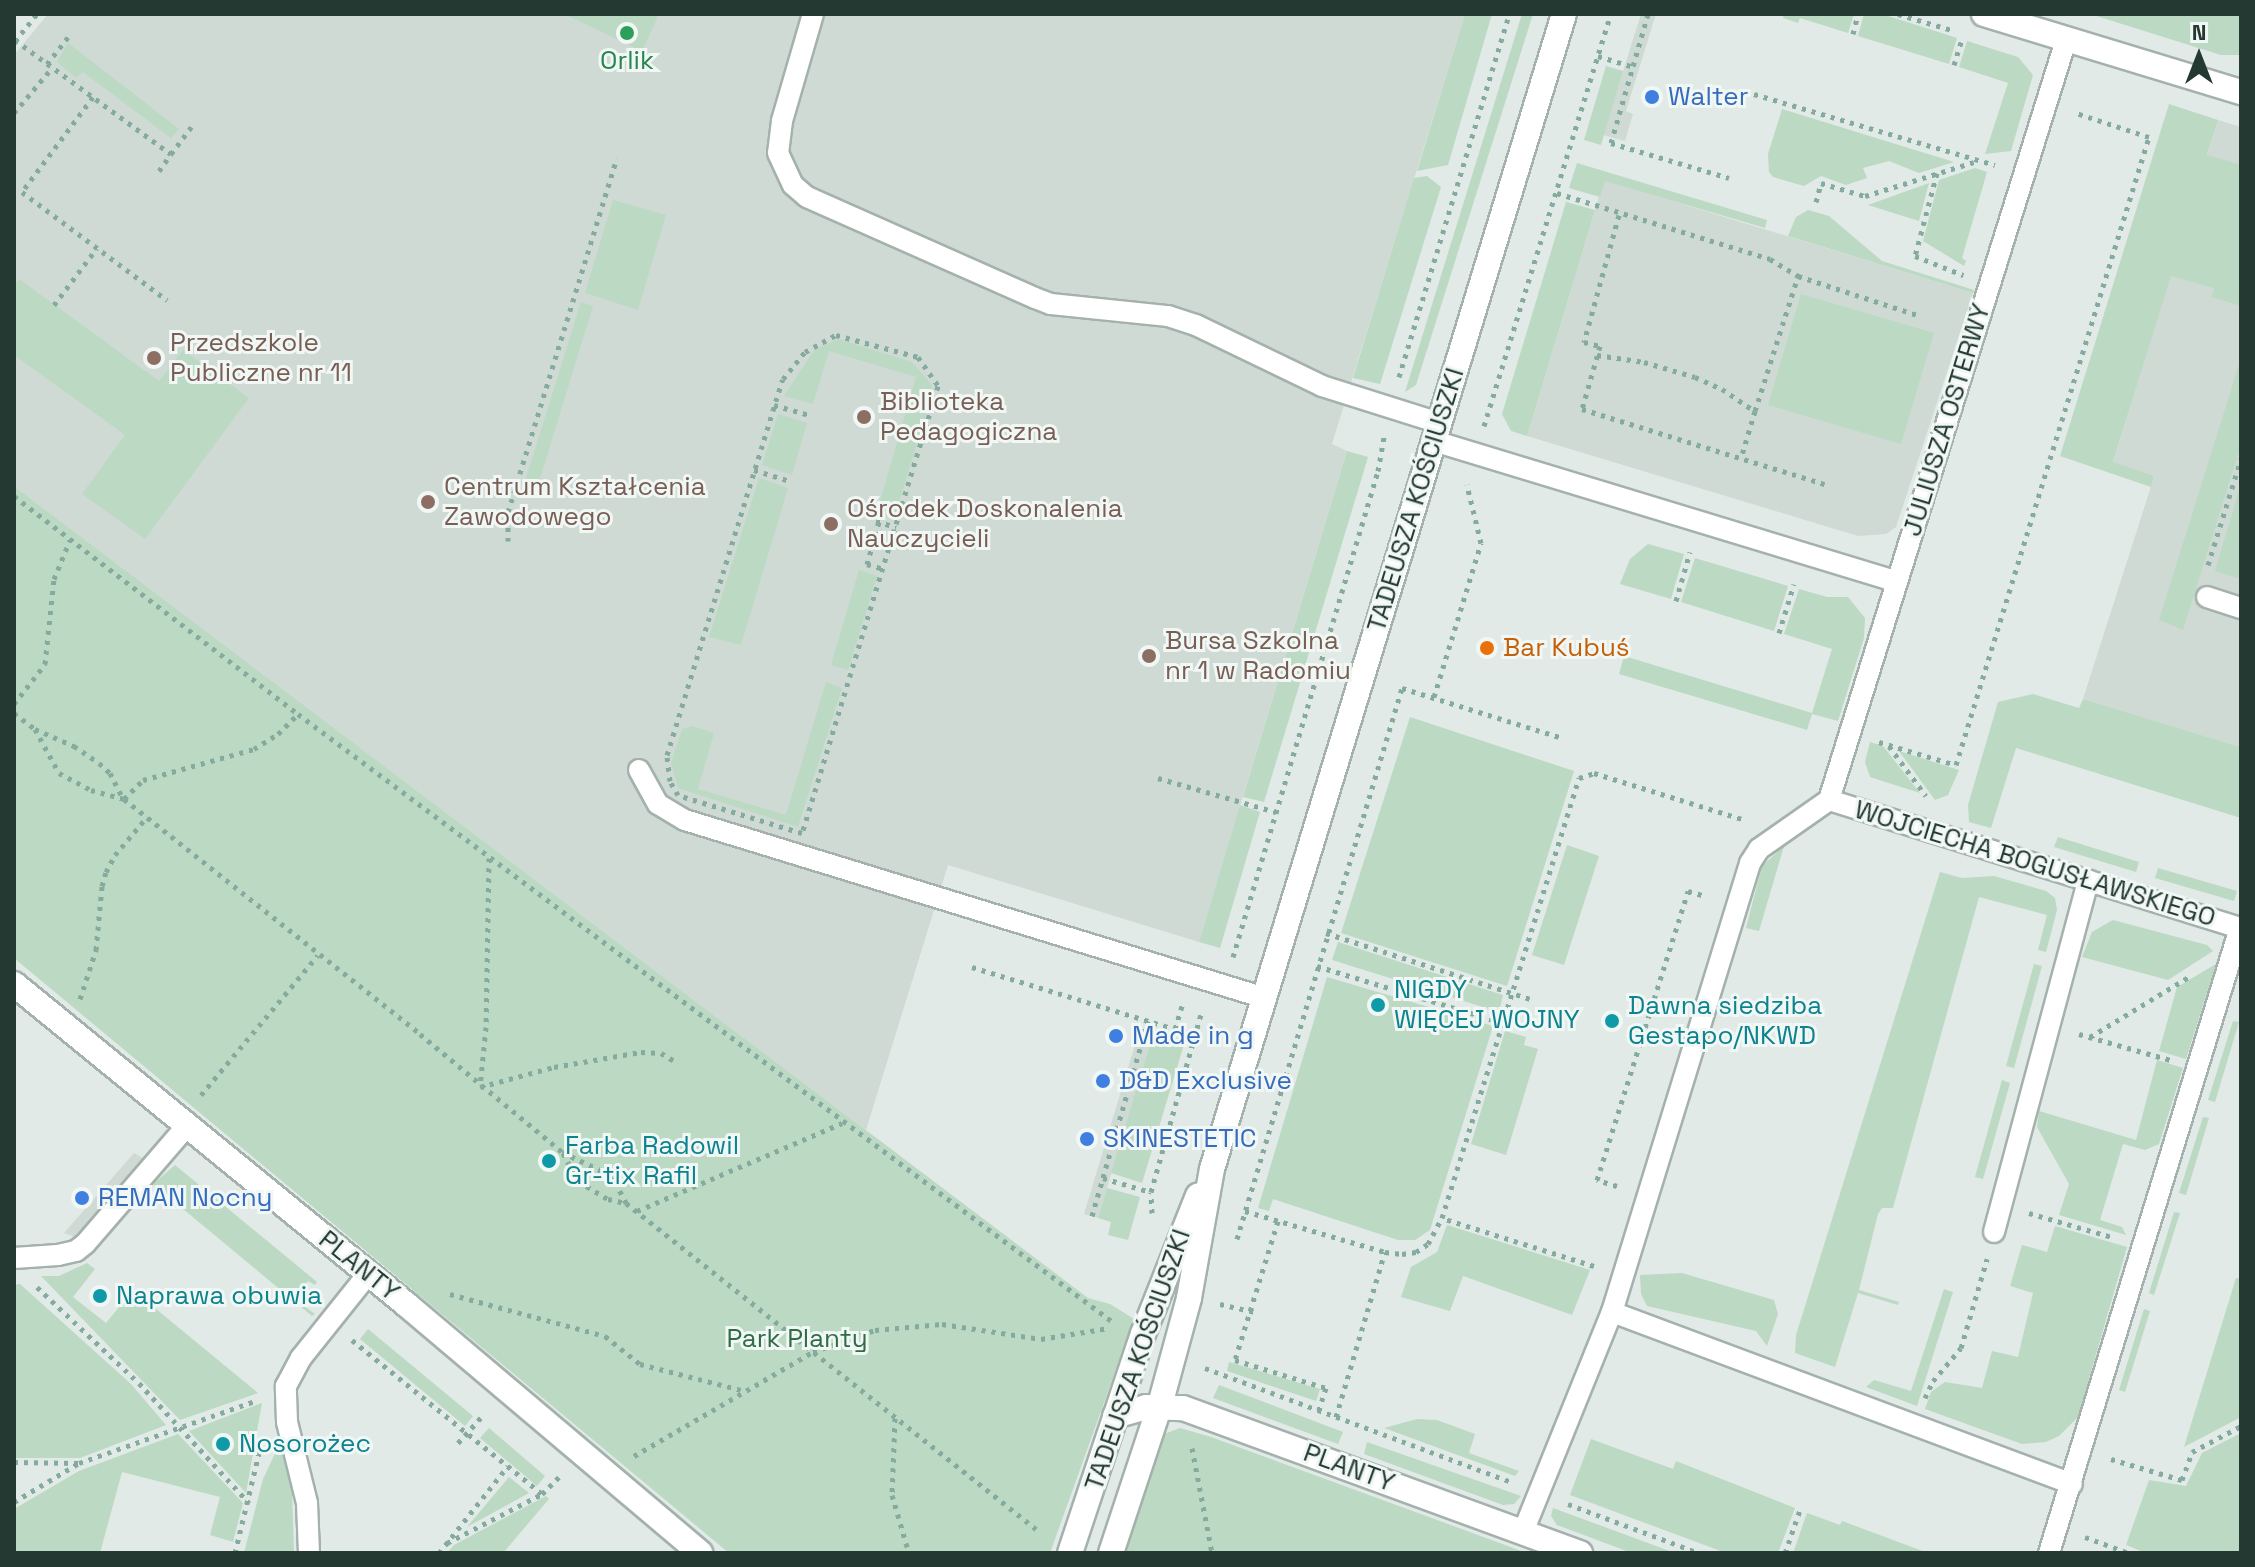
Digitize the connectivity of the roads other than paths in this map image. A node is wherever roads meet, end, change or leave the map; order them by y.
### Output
1 (813, 14) edge
2 (1564, 14) edge
3 (1984, 14) edge
4 (2066, 40) junction
5 (2241, 92) edge
6 (1437, 432) junction
7 (1897, 582) junction
8 (2207, 597) dead end
9 (2241, 608) edge
10 (639, 770) dead end
11 (1829, 800) junction
12 (2088, 880) junction
13 (2240, 928) edge
14 (14, 984) edge
15 (1265, 998) junction
16 (187, 1126) junction
17 (1212, 1169) junction
18 (1994, 1232) road end
19 (23, 1257) edge
20 (368, 1274) junction
21 (1612, 1312) junction
22 (1160, 1405) junction
23 (1115, 1416) junction
24 (2072, 1484) junction
25 (1523, 1532) junction
26 (309, 1553) edge
27 (700, 1553) edge
28 (1070, 1553) edge
29 (1111, 1553) edge
30 (1580, 1553) edge
31 (2049, 1553) edge

1 - 6 lane
2 - 6 street, TADEUSZA KOŚCIUSZKI
3 - 4 street
4 - 5 street
4 - 7 lane, JULIUSZA OSTERWY
6 - 7 lane
6 - 15 street, TADEUSZA KOŚCIUSZKI
7 - 11 lane, JULIUSZA OSTERWY
8 - 9 lane
10 - 15 lane
11 - 12 lane, WOJCIECHA BOGUSŁAWSKIEGO
11 - 21 lane
12 - 13 lane, WOJCIECHA BOGUSŁAWSKIEGO
12 - 18 lane
13 - 24 lane
14 - 16 street, PLANTY
15 - 17 street, TADEUSZA KOŚCIUSZKI
16 - 19 lane
16 - 20 street, PLANTY
17 - 22 street, TADEUSZA KOŚCIUSZKI
17 - 23 street, TADEUSZA KOŚCIUSZKI
20 - 26 lane
20 - 27 street, PLANTY
21 - 24 lane
21 - 25 lane
22 - 23 street, PLANTY
22 - 25 street, PLANTY
22 - 29 street, TADEUSZA KOŚCIUSZKI
23 - 28 street, TADEUSZA KOŚCIUSZKI
24 - 31 lane
25 - 30 street, PLANTY

